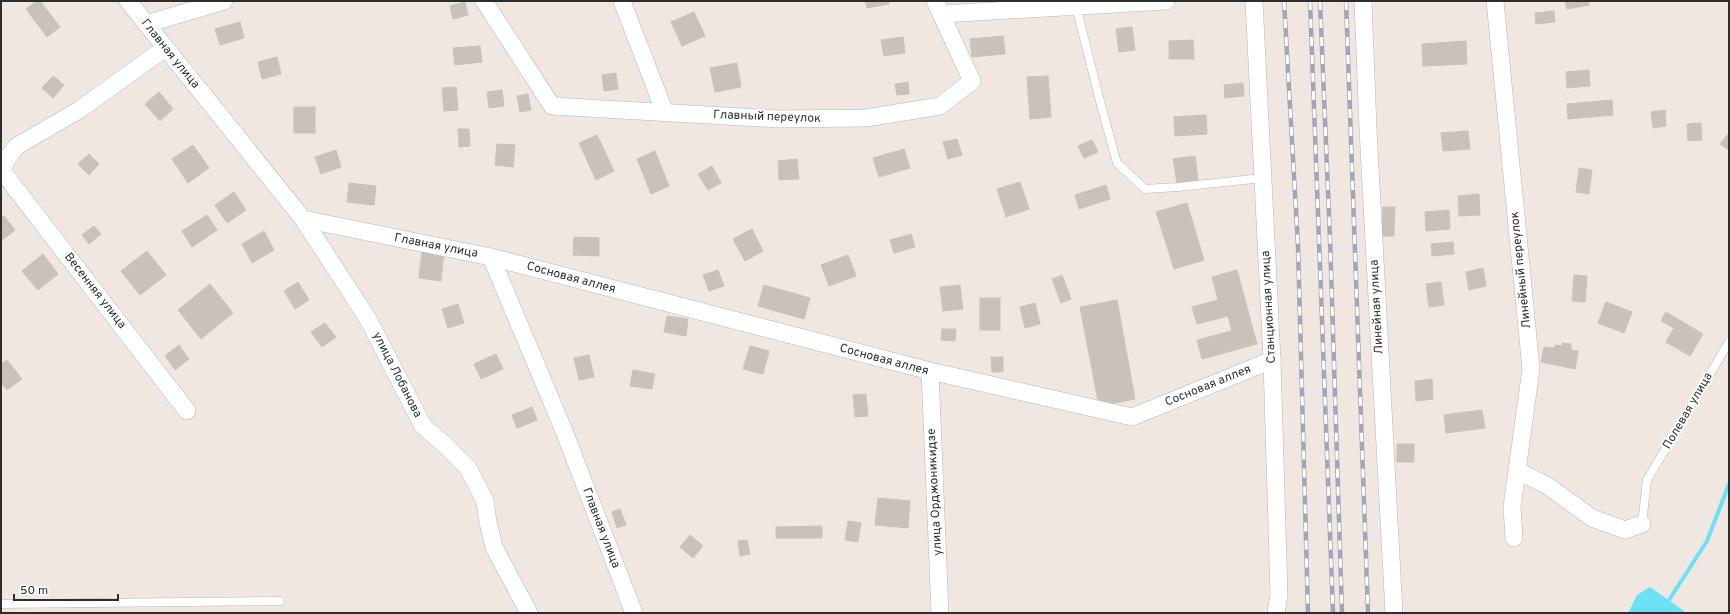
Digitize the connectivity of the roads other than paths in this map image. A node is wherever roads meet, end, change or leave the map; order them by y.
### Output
1 (128, 1) edge
2 (224, 1) edge
3 (484, 1) edge
4 (622, 1) edge
5 (1166, 1) edge
6 (1254, 1) edge
7 (1363, 1) edge
8 (1495, 1) edge
9 (1143, 2) edge
10 (1076, 6) junction
11 (938, 8) edge
12 (146, 24) junction
13 (165, 48) junction
14 (665, 113) junction
15 (2, 172) edge
16 (1262, 178) junction
17 (303, 219) junction
18 (492, 257) junction
19 (1729, 342) edge
20 (1272, 360) junction
21 (930, 372) junction
22 (187, 411) dead end
23 (1518, 471) junction
24 (1642, 524) joint
25 (1514, 538) dead end
26 (280, 601) dead end
27 (1, 604) edge
28 (529, 613) edge
29 (634, 613) edge
30 (940, 613) edge
31 (1276, 613) edge
32 (1394, 613) edge

1 - 12 street, Главная улица
2 - 12 street
3 - 14 street, Главный переулок
4 - 14 street
5 - 9 street
6 - 16 street, Станционная улица
7 - 32 street, Линейная улица
8 - 23 street, Линейный переулок
9 - 10 street
10 - 11 street
10 - 16 lane
11 - 14 street, Главный переулок
12 - 13 street, Главная улица
13 - 15 street
13 - 17 street, Главная улица
15 - 22 street, Весенняя улица
16 - 20 street, Станционная улица
17 - 18 street, Главная улица
17 - 28 street, улица Лобанова
18 - 21 street, Сосновая аллея
18 - 29 street, Главная улица
19 - 24 lane, Полевая улица
20 - 21 street, Сосновая аллея
20 - 31 street, Станционная улица
21 - 30 street, улица Орджоникидзе
23 - 24 street
23 - 25 street, Линейный переулок
26 - 27 lane

